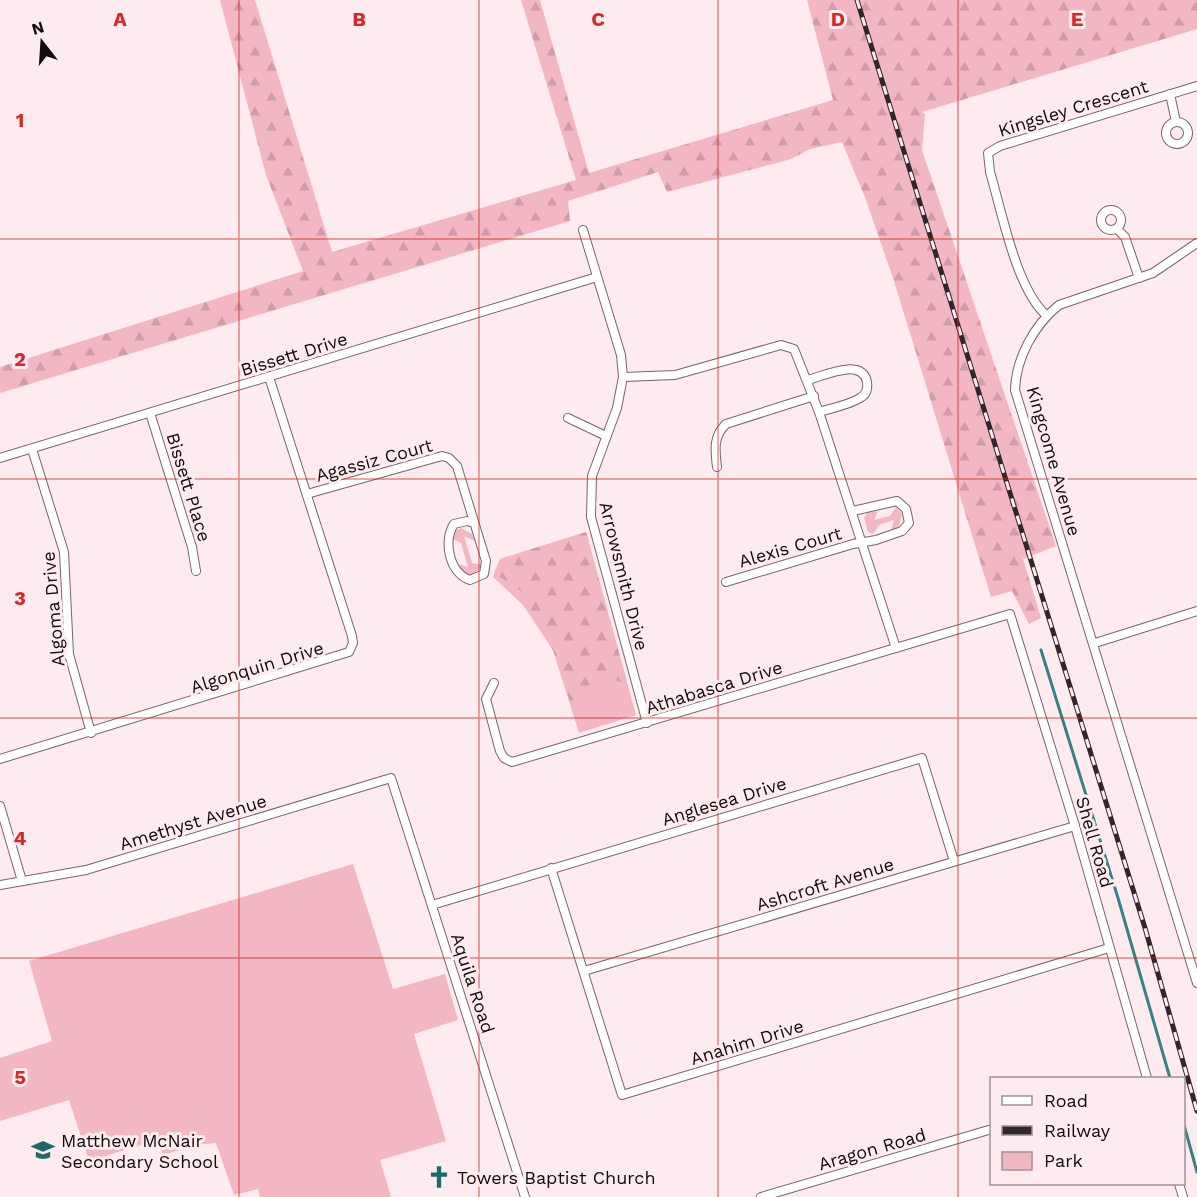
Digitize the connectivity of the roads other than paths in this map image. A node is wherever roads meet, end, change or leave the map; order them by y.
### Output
1 (1197, 86) edge
2 (1170, 94) junction
3 (1176, 122) dead end
4 (1117, 229) dead end
5 (583, 230) dead end
6 (1197, 243) edge
7 (597, 277) junction
8 (1139, 278) junction
9 (1046, 315) junction
10 (269, 377) junction
11 (623, 377) junction
12 (808, 380) junction
13 (814, 396) junction
14 (819, 412) junction
15 (150, 413) junction
16 (568, 418) dead end
17 (606, 436) junction
18 (32, 449) junction
19 (0, 458) edge
20 (717, 467) dead end
21 (307, 494) junction
22 (853, 511) junction
23 (474, 523) junction
24 (863, 542) junction
25 (196, 571) dead end
26 (726, 582) dead end
27 (1197, 611) edge
28 (1010, 614) joint
29 (1095, 643) junction
30 (896, 648) junction
31 (494, 683) dead end
32 (648, 723) junction
33 (92, 732) junction
34 (0, 759) edge
35 (391, 778) joint
36 (0, 806) edge
37 (1075, 826) junction
38 (954, 861) junction
39 (551, 868) junction
40 (22, 881) junction
41 (0, 885) edge
42 (432, 905) junction
43 (1109, 948) junction
44 (584, 971) junction
45 (1197, 983) edge
46 (1147, 1077) edge
47 (990, 1130) edge
48 (525, 1197) edge
49 (761, 1197) edge

1 - 2 street, Kingsley Crescent
2 - 3 street
2 - 9 street, Kingsley Crescent
4 - 8 street
5 - 7 street, Arrowsmith Drive
6 - 8 street, Kingcome Avenue
7 - 10 street, Bissett Drive
7 - 11 street, Arrowsmith Drive
8 - 9 street, Kingcome Avenue
9 - 29 street, Kingcome Avenue
10 - 15 street, Bissett Drive
10 - 21 street, Algonquin Drive
11 - 12 street
11 - 17 street, Arrowsmith Drive
12 - 13 street
12 - 14 street
13 - 14 street
13 - 20 street
14 - 22 street
15 - 18 street, Bissett Drive
15 - 25 street, Bissett Place
16 - 17 street
17 - 32 street, Arrowsmith Drive
18 - 19 street, Bissett Drive
18 - 33 street, Algoma Drive
21 - 23 street, Agassiz Court
21 - 33 street, Algonquin Drive
22 - 24 street
22 - 24 street, Alexis Court
23 - 23 street, Agassiz Court
24 - 26 street, Alexis Court
24 - 30 street
27 - 29 street
28 - 30 street, Athabasca Drive
28 - 37 street, Shell Road
29 - 45 street
30 - 32 street, Athabasca Drive
31 - 32 street, Athabasca Drive
33 - 34 street, Algonquin Drive
35 - 40 street, Amethyst Avenue
35 - 42 street, Aquila Road
36 - 40 street
37 - 38 street, Ashcroft Avenue
37 - 43 street, Shell Road
38 - 39 street, Anglesea Drive
38 - 44 street, Ashcroft Avenue
39 - 42 street, Anglesea Drive
39 - 44 street, Anahim Drive
40 - 41 street, Amethyst Avenue
42 - 48 street, Aquila Road
43 - 44 street, Anahim Drive
43 - 46 street, Shell Road
47 - 49 street, Aragon Road

